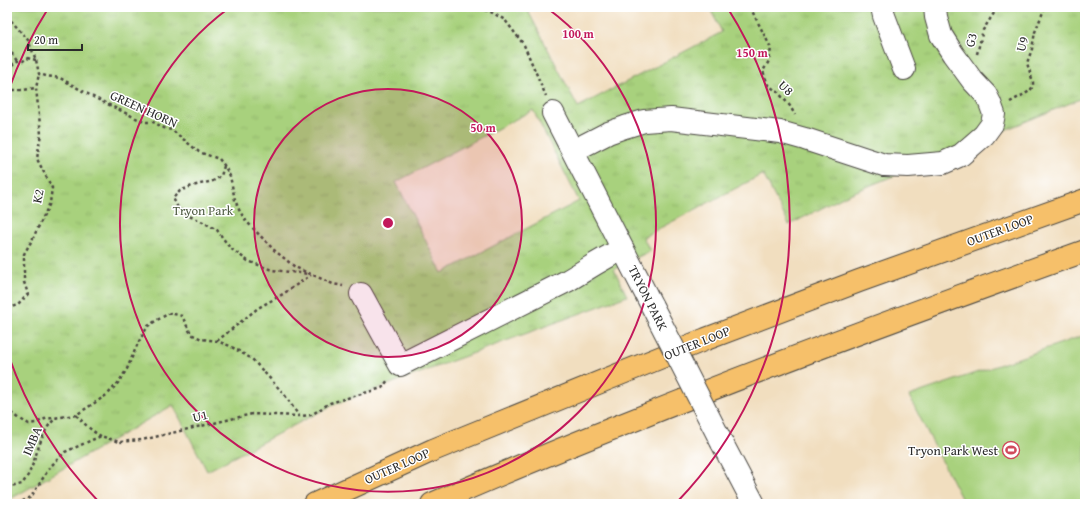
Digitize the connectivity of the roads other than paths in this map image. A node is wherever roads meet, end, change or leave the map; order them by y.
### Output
1 (882, 7) edge
2 (935, 7) edge
3 (904, 69) dead end
4 (553, 113) road end
5 (573, 151) junction
6 (1085, 200) edge
7 (623, 249) junction
8 (1085, 251) edge
9 (361, 294) road end
10 (315, 504) edge
11 (432, 504) edge
12 (754, 504) edge

1 - 3 street
2 - 5 street
4 - 5 street, TRYON PARK
5 - 7 street, TRYON PARK
6 - 10 highway, OUTER LOOP
7 - 9 street
7 - 12 street, TRYON PARK, bridge
8 - 11 highway

